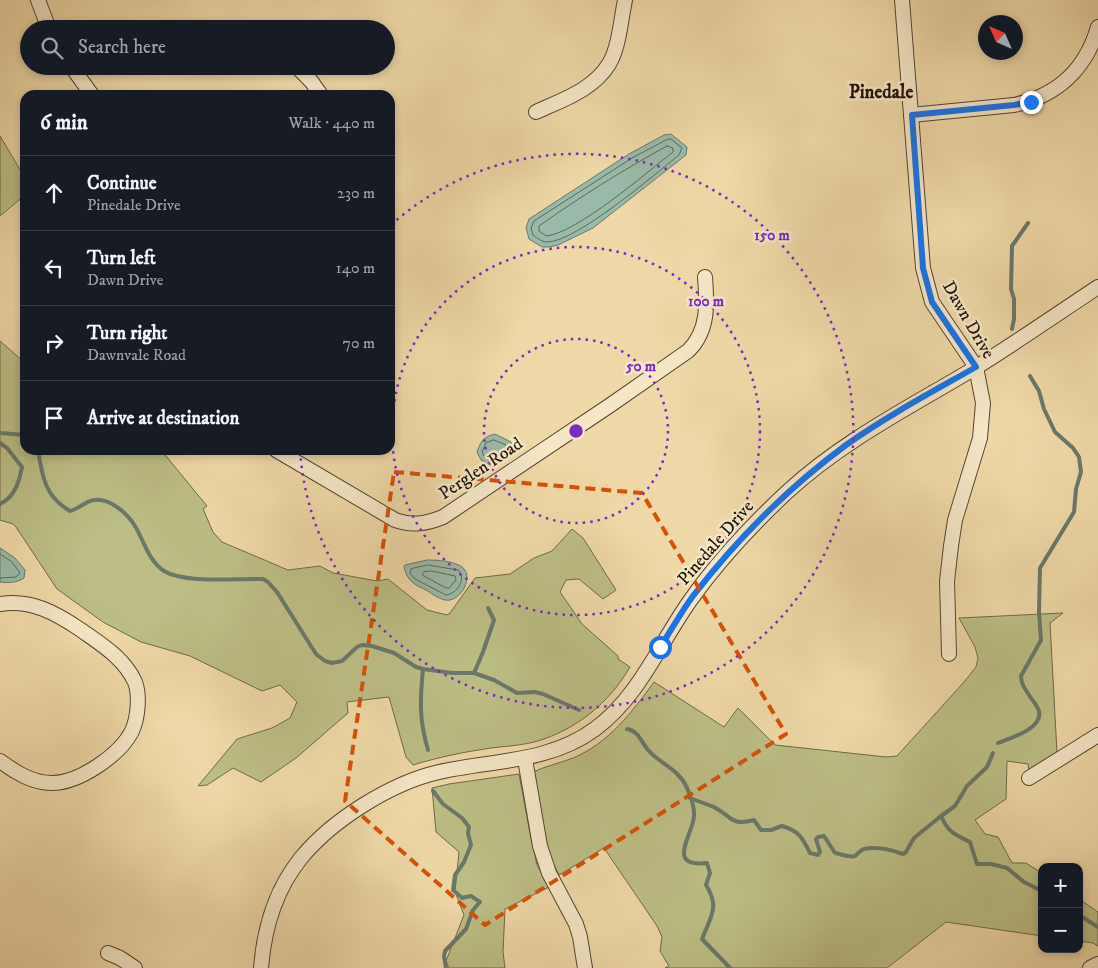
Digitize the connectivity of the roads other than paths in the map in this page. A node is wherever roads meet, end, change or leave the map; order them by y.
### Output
1 (38, 0) edge
2 (625, 0) edge
3 (902, 0) edge
4 (46, 20) edge
5 (1098, 27) edge
6 (78, 75) edge
7 (305, 75) edge
8 (89, 90) edge
9 (317, 90) edge
10 (536, 112) dead end
11 (912, 115) junction
12 (705, 277) dead end
13 (1098, 287) edge
14 (976, 367) junction
15 (284, 455) edge
16 (0, 604) edge
17 (949, 654) dead end
18 (1098, 735) edge
19 (525, 759) junction
20 (0, 761) edge
21 (1029, 778) dead end
22 (108, 953) dead end
23 (1098, 964) edge
24 (135, 968) edge
25 (261, 968) edge
26 (585, 968) edge
27 (1090, 968) edge

1 - 4 street
2 - 10 street
3 - 11 street, Dawn Drive
5 - 11 street
6 - 8 street
7 - 9 street
11 - 14 street, Dawn Drive
12 - 15 street, Perglen Road
13 - 14 street, Pinedale Drive
14 - 17 street, Dawn Drive
14 - 19 street, Pinedale Drive
16 - 20 street
18 - 21 street
19 - 25 street, Pinedale Drive
19 - 26 street
22 - 24 street
23 - 27 street

